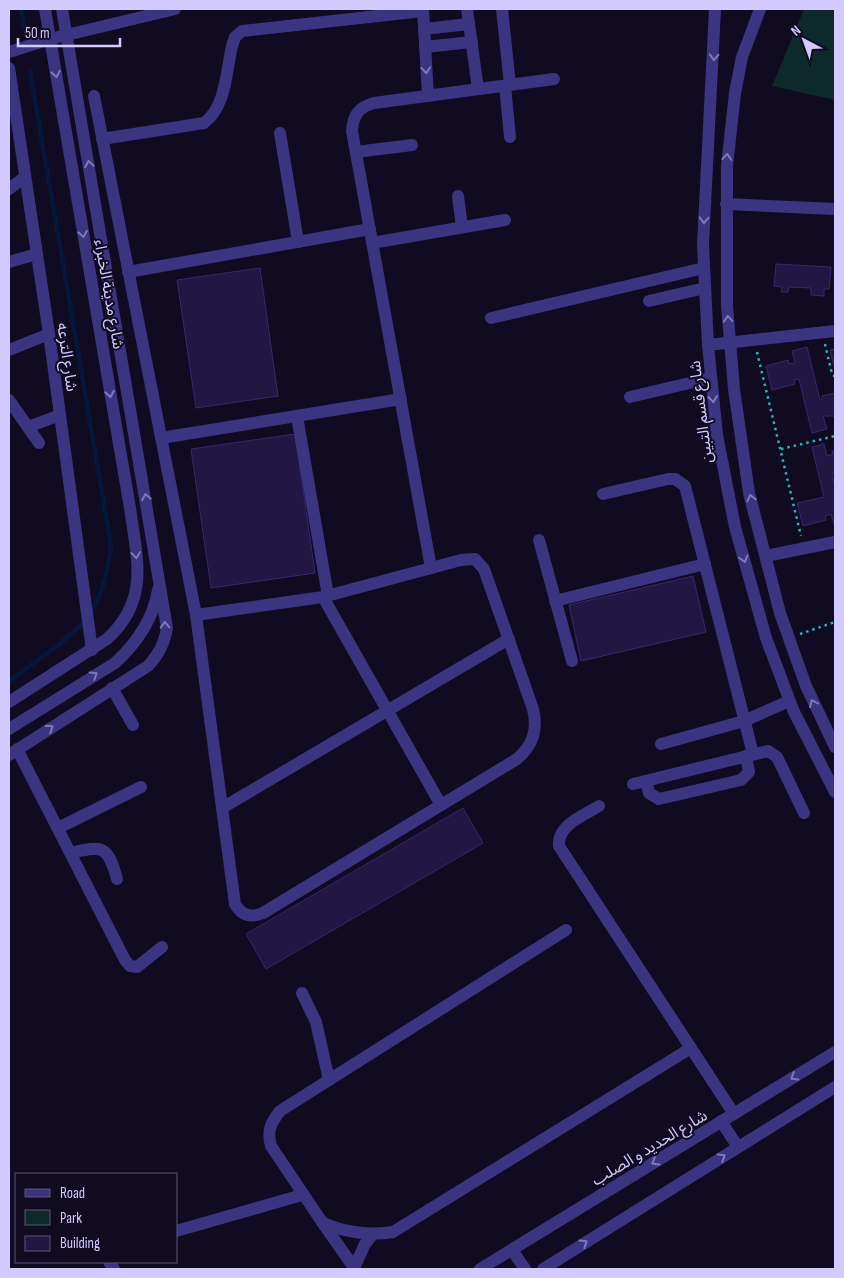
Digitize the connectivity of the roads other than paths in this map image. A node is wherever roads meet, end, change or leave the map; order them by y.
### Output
1 (45, 9) edge
2 (62, 9) edge
3 (175, 9) edge
4 (467, 9) edge
5 (502, 9) edge
6 (715, 9) edge
7 (760, 9) edge
8 (423, 10) edge
9 (470, 24) junction
10 (424, 30) junction
11 (67, 35) junction
12 (50, 39) junction
13 (472, 42) junction
14 (425, 47) junction
15 (9, 52) edge
16 (9, 73) edge
17 (554, 79) dead end
18 (507, 85) junction
19 (478, 89) junction
20 (94, 96) dead end
21 (428, 96) junction
22 (13, 126) edge
23 (280, 133) dead end
24 (510, 137) dead end
25 (102, 139) junction
26 (412, 145) dead end
27 (356, 152) junction
28 (25, 177) junction
29 (9, 189) edge
30 (458, 196) dead end
31 (726, 204) junction
32 (835, 209) edge
33 (505, 220) dead end
34 (462, 227) junction
35 (370, 229) junction
36 (298, 242) junction
37 (372, 243) junction
38 (37, 254) junction
39 (9, 262) edge
40 (704, 268) junction
41 (128, 272) junction
42 (705, 288) junction
43 (649, 301) dead end
44 (491, 318) dead end
45 (829, 332) edge
46 (48, 334) junction
47 (729, 343) junction
48 (708, 345) junction
49 (9, 350) edge
50 (711, 378) junction
51 (630, 398) dead end
52 (400, 399) junction
53 (9, 400) edge
54 (60, 415) junction
55 (297, 416) junction
56 (28, 427) junction
57 (161, 438) junction
58 (39, 442) dead end
59 (603, 494) dead end
60 (539, 540) dead end
61 (835, 542) edge
62 (766, 556) junction
63 (706, 564) junction
64 (431, 568) junction
65 (160, 580) junction
66 (325, 597) junction
67 (555, 601) junction
68 (196, 614) junction
69 (509, 639) junction
70 (92, 650) junction
71 (572, 661) dead end
72 (112, 688) junction
73 (789, 701) junction
74 (9, 702) edge
75 (388, 711) junction
76 (744, 721) junction
77 (133, 725) dead end
78 (9, 729) edge
79 (662, 744) dead end
80 (835, 746) edge
81 (13, 752) edge
82 (749, 755) junction
83 (141, 787) dead end
84 (835, 792) edge
85 (441, 805) junction
86 (599, 806) dead end
87 (222, 808) junction
88 (804, 813) dead end
89 (58, 828) junction
90 (71, 853) junction
91 (117, 879) dead end
92 (566, 930) dead end
93 (162, 947) dead end
94 (302, 993) dead end
95 (691, 1048) junction
96 (835, 1052) edge
97 (329, 1080) junction
98 (835, 1087) edge
99 (734, 1114) junction
100 (721, 1121) junction
101 (738, 1147) junction
102 (302, 1195) junction
103 (322, 1222) junction
104 (178, 1231) edge
105 (373, 1234) junction
106 (512, 1250) junction
107 (354, 1269) edge
108 (480, 1269) edge
109 (525, 1269) edge
110 (543, 1269) edge

1 - 12 street, شارع مدينة الخبراء
2 - 11 street, شارع مدينة الخبراء
3 - 11 street
4 - 9 street
5 - 18 street
6 -> 40 street, شارع قسم التبين
31 -> 7 street
8 - 10 street
8 - 25 street
9 - 10 street
9 - 13 street
10 - 14 street
11 - 12 street
65 -> 11 street, شارع مدينة الخبراء
12 - 15 street
12 -> 70 street, شارع مدينة الخبراء
13 - 14 street
13 - 19 street
14 -> 21 street
16 - 22 street, شارع الترعه
17 - 18 street
18 - 19 street
18 - 24 street
19 - 21 street
20 - 25 street
21 - 27 street
22 - 28 street, شارع الترعه
23 - 36 street
25 - 41 street
26 - 27 street
27 - 35 street
28 - 29 street
28 - 38 street, شارع الترعه
30 - 34 street
31 - 32 street
47 -> 31 street
33 - 34 street
34 - 37 street
35 - 36 street
35 - 37 street
36 - 41 street
37 - 52 street
38 - 39 street
38 - 46 street, شارع الترعه
40 - 42 street, شارع قسم التبين
40 - 44 street
41 - 57 street
42 - 43 street
42 - 48 street, شارع قسم التبين
45 - 47 street
46 - 49 street
46 - 54 street, شارع الترعه
47 - 48 street
62 -> 47 street
48 - 50 street, شارع قسم التبين
50 - 51 street
50 -> 73 street, شارع قسم التبين
52 - 55 street
52 - 64 street
53 - 56 street
54 - 56 street
54 - 70 street, شارع الترعه
55 - 57 street
55 - 66 street
56 - 58 street
57 - 68 street
59 - 63 street
60 - 67 street
61 - 62 street
80 -> 62 street
63 - 67 street
63 - 76 street
64 - 66 street
64 - 69 street
72 -> 65 street, شارع مدينة الخبراء
78 -> 65 street
66 - 68 street
66 - 75 street
67 - 71 street
68 - 87 street
69 - 75 street
69 - 85 street
70 - 74 street
72 - 77 street
81 -> 72 street, شارع مدينة الخبراء
73 - 76 street
73 - 84 street, شارع قسم التبين
75 - 85 street
75 - 87 street
76 - 79 street
76 - 82 street
81 - 89 street
82 - 82 street
82 - 88 street
83 - 89 street
85 - 87 street
86 - 95 street
89 - 90 street
90 - 91 street
90 - 93 street
92 - 97 street
94 - 97 street
95 - 99 street
95 - 105 street
96 -> 99 street, شارع الحديد و الصلب
97 - 102 street
98 - 101 street
99 - 100 street, شارع الحديد و الصلب
100 - 101 street
100 -> 106 street, شارع الحديد و الصلب
110 -> 101 street
102 - 103 street
102 - 104 street
103 - 105 street
103 - 107 street
105 - 107 street
106 - 108 street, شارع الحديد و الصلب
106 - 109 street

